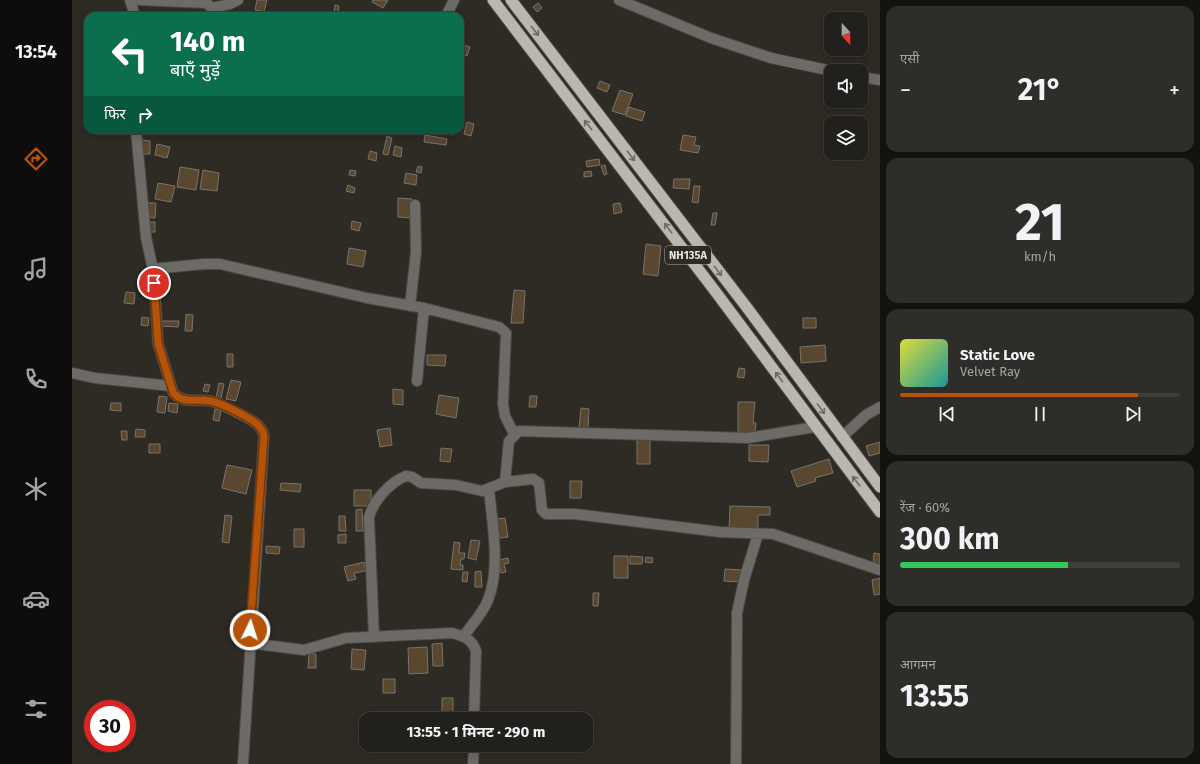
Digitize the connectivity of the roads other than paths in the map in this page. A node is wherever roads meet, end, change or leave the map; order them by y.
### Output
1 (130, 0) edge
2 (139, 0) edge
3 (238, 0) edge
4 (454, 0) edge
5 (493, 0) edge
6 (511, 0) edge
7 (619, 0) edge
8 (134, 12) edge
9 (212, 12) edge
10 (448, 12) edge
11 (824, 69) edge
12 (868, 79) edge
13 (880, 80) edge
14 (136, 134) edge
15 (415, 205) dead end
16 (153, 269) junction
17 (410, 306) junction
18 (424, 308) junction
19 (72, 373) edge
20 (417, 381) dead end
21 (171, 386) junction
22 (880, 407) edge
23 (815, 427) junction
24 (514, 434) junction
25 (842, 437) junction
26 (504, 482) junction
27 (880, 487) edge
28 (489, 489) junction
29 (880, 512) edge
30 (758, 534) junction
31 (880, 570) edge
32 (464, 636) junction
33 (374, 637) junction
34 (249, 643) junction
35 (474, 712) edge
36 (474, 752) edge
37 (243, 764) edge
38 (473, 764) edge
39 (736, 764) edge

1 - 8 street
2 - 9 street
3 - 9 street
4 - 10 street
23 -> 5 highway, NH135A
6 -> 25 highway, NH135A
7 - 11 street
12 - 13 street
14 - 16 street
15 - 17 street
16 - 17 street
16 - 21 street
17 - 18 street
18 - 20 street
18 - 24 street
19 - 21 street
21 - 34 street
22 - 25 street
23 - 24 street
29 -> 23 highway, NH135A
24 - 26 street
25 - 27 highway, NH135A
26 - 28 street
26 - 30 street
28 - 32 street
28 - 33 street
30 - 31 street
30 - 39 street
32 - 33 street
32 - 35 street
33 - 34 street
34 - 37 street
36 - 38 street

